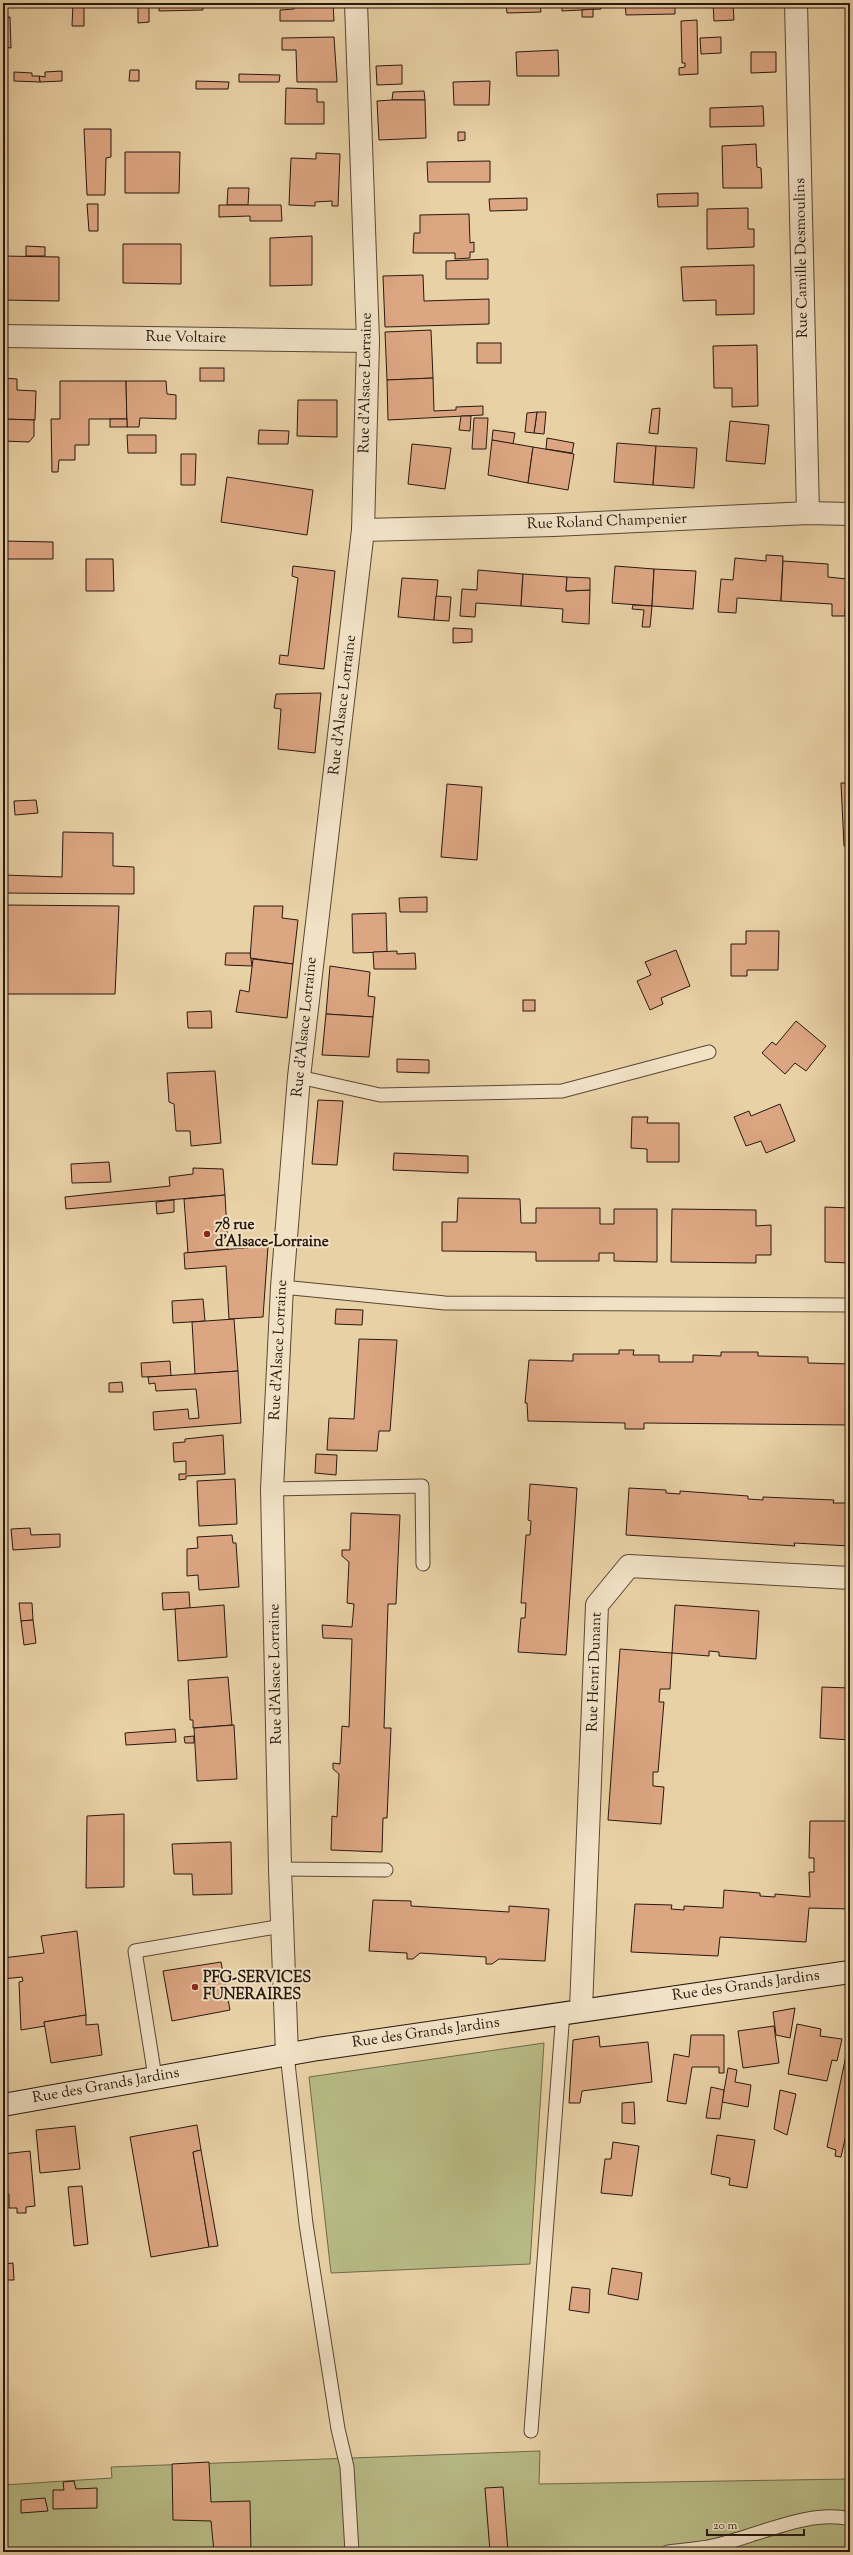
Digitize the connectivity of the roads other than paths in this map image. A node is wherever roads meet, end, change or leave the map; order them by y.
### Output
1 (356, 3) edge
2 (796, 3) edge
3 (3, 336) edge
4 (368, 341) junction
5 (808, 513) junction
6 (850, 514) edge
7 (363, 530) junction
8 (709, 1052) dead end
9 (299, 1077) junction
10 (282, 1287) junction
11 (850, 1305) edge
12 (272, 1489) junction
13 (423, 1564) dead end
14 (850, 1578) edge
15 (280, 1869) junction
16 (386, 1870) dead end
17 (282, 1926) junction
18 (850, 1972) edge
19 (572, 2011) junction
20 (288, 2054) junction
21 (155, 2077) junction
22 (3, 2105) edge
23 (531, 2431) dead end
24 (850, 2519) edge
25 (352, 2552) edge
26 (668, 2552) edge

1 - 4 street, Rue d'Alsace Lorraine
2 - 5 street, Rue Camille Desmoulins
3 - 4 street, Rue Voltaire
4 - 7 street, Rue d'Alsace Lorraine
5 - 6 street, Rue Roland Champenier
5 - 7 street, Rue Roland Champenier
7 - 9 street, Rue d'Alsace Lorraine
8 - 9 lane
9 - 10 street, Rue d'Alsace Lorraine
10 - 11 lane
10 - 12 street, Rue d'Alsace Lorraine
12 - 13 lane
12 - 15 street, Rue d'Alsace Lorraine
14 - 19 street, Rue Henri Dunant
15 - 16 lane
15 - 17 street, Rue d'Alsace Lorraine
17 - 20 street, Rue d'Alsace Lorraine
17 - 21 lane
18 - 19 street, Rue des Grands Jardins
19 - 20 street, Rue des Grands Jardins
19 - 23 lane
20 - 21 street, Rue des Grands Jardins
20 - 25 lane
21 - 22 street, Rue des Grands Jardins
24 - 26 lane

